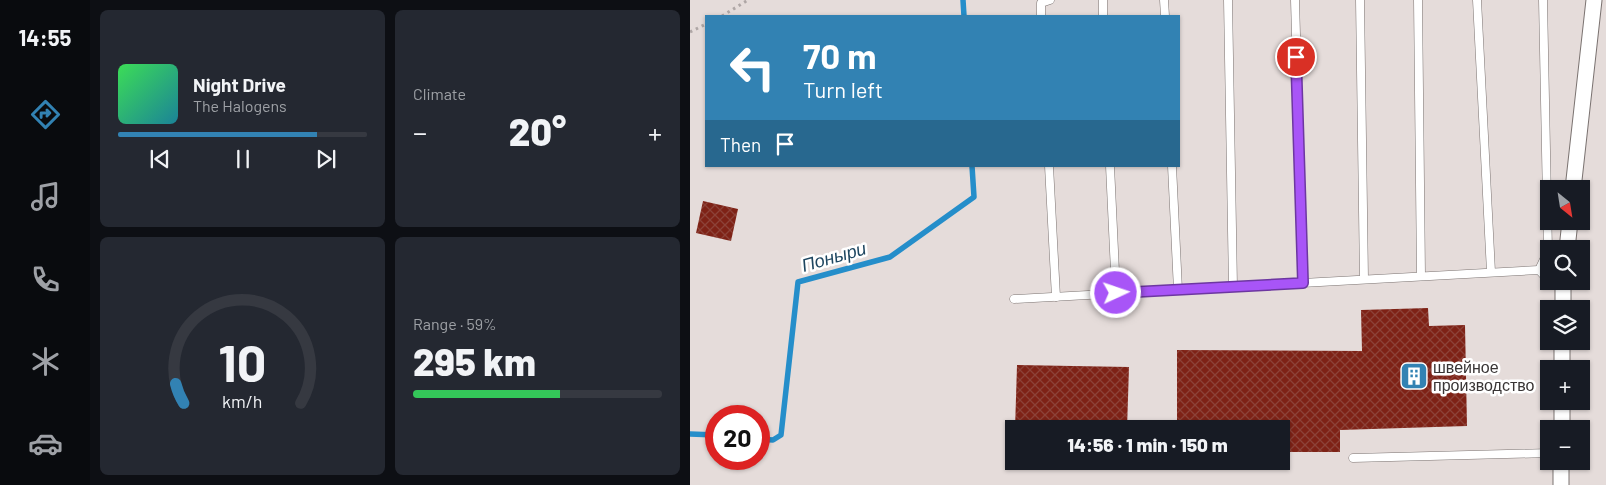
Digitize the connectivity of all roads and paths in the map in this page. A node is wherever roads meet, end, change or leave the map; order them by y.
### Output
1 (748, 0) edge
2 (1050, 0) edge
3 (1103, 0) edge
4 (1164, 0) edge
5 (1228, 0) edge
6 (1295, 0) edge
7 (1360, 0) edge
8 (1418, 0) edge
9 (1477, 0) edge
10 (1543, 0) edge
11 (1594, 0) edge
12 (724, 15) edge
13 (1041, 15) edge
14 (1103, 15) edge
15 (1165, 15) edge
16 (705, 24) edge
17 (690, 32) edge
18 (1049, 167) edge
19 (1110, 167) edge
20 (1172, 167) edge
21 (1574, 180) edge
22 (1539, 270) joint
23 (1491, 272) junction
24 (1421, 276) junction
25 (1364, 279) junction
26 (1303, 283) junction
27 (1233, 287) junction
28 (1178, 290) junction
29 (1116, 293) junction
30 (1056, 297) junction
31 (1014, 299) dead end
32 (1540, 453) edge
33 (1353, 458) dead end
34 (1561, 470) edge
35 (1561, 485) edge

1 - 12 path
2 - 13 lane
3 - 14 lane
4 - 15 lane
5 - 27 lane
6 - 26 lane
7 - 25 lane
8 - 24 lane
9 - 23 lane
10 - 22 lane
11 - 21 street
16 - 17 path
18 - 30 lane
19 - 29 lane
20 - 28 lane
22 - 23 lane
23 - 24 lane
24 - 25 lane
25 - 26 lane
26 - 27 lane
27 - 28 lane
28 - 29 lane
29 - 30 lane
30 - 31 lane
32 - 33 lane
34 - 35 street

